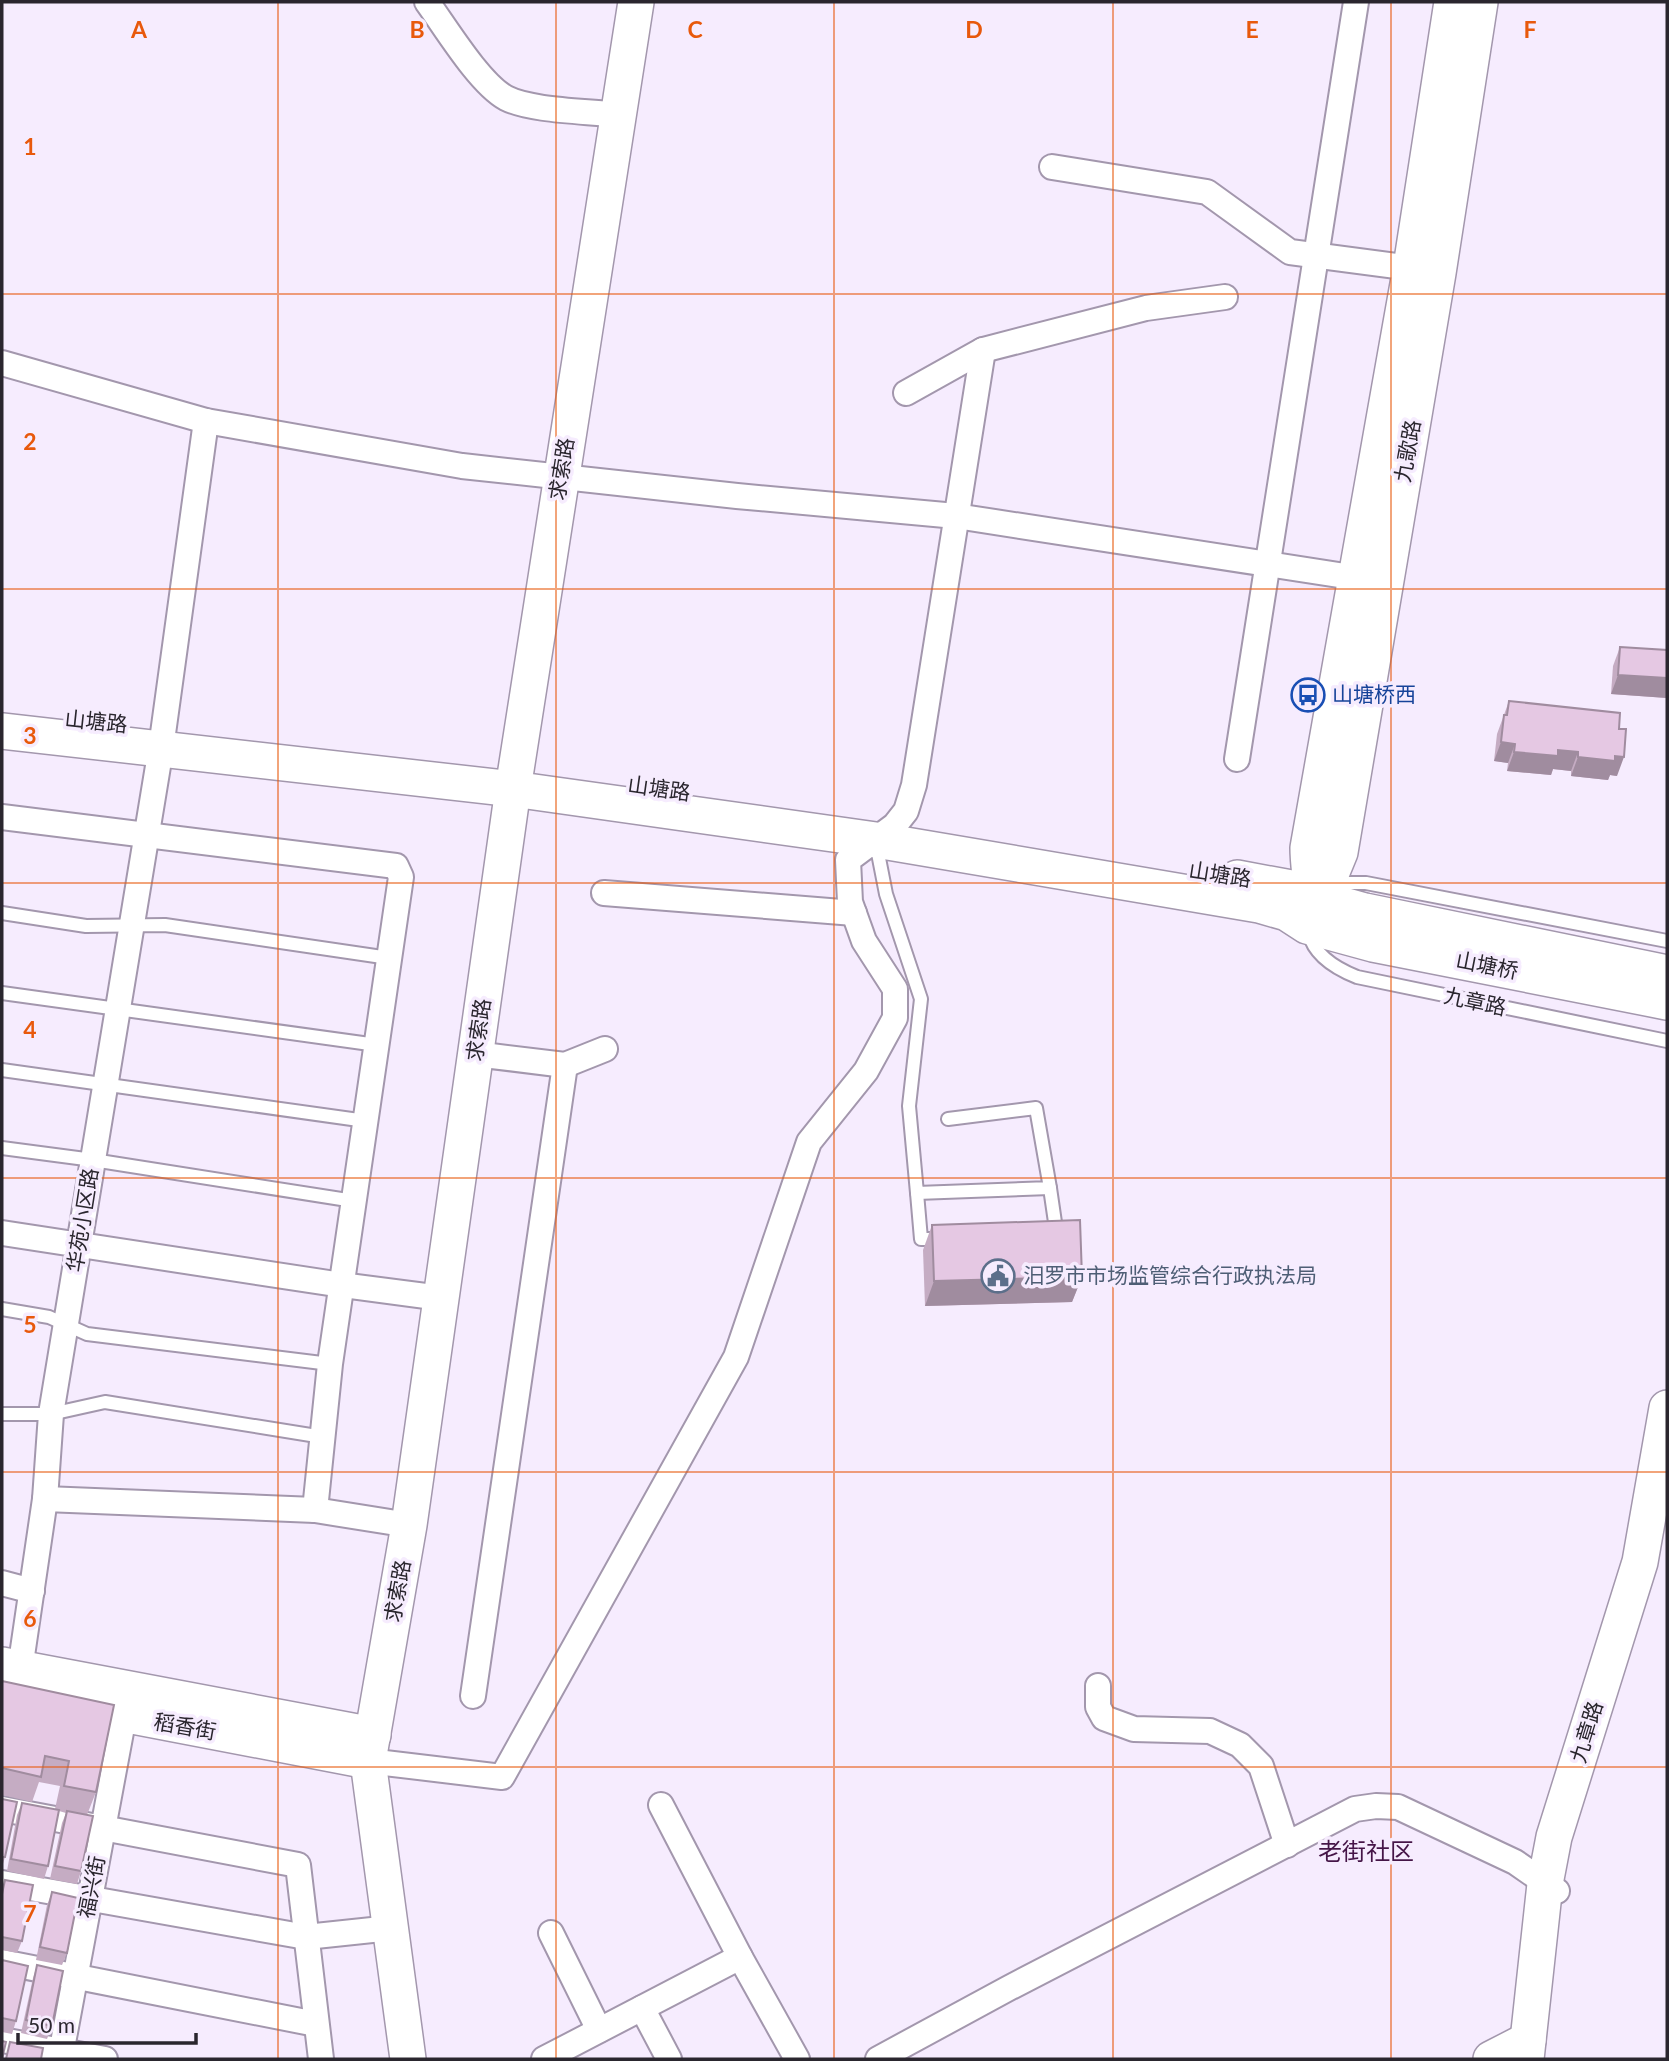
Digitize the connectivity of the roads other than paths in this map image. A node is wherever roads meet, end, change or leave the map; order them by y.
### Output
1 (427, 2) edge
2 (636, 2) edge
3 (1356, 2) edge
4 (1452, 2) edge
5 (1480, 2) edge
6 (618, 115) junction
7 (1052, 167) dead end
8 (1316, 256) junction
9 (1425, 270) junction
10 (1225, 297) dead end
11 (983, 349) junction
12 (2, 363) edge
13 (906, 393) dead end
14 (206, 421) junction
15 (561, 476) junction
16 (956, 516) junction
17 (1267, 564) junction
18 (1371, 580) junction
19 (2, 711) edge
20 (2, 731) edge
21 (163, 739) junction
22 (1237, 759) dead end
23 (514, 778) junction
24 (2, 817) edge
25 (886, 832) junction
26 (147, 834) junction
27 (604, 893) dead end
28 (1310, 909) junction
29 (2, 913) edge
30 (854, 913) junction
31 (131, 927) junction
32 (1667, 941) edge
33 (389, 958) junction
34 (1667, 973) edge
35 (2, 993) edge
36 (1667, 1002) edge
37 (118, 1008) junction
38 (1667, 1041) edge
39 (377, 1045) junction
40 (605, 1049) dead end
41 (475, 1054) junction
42 (565, 1065) junction
43 (2, 1070) edge
44 (106, 1083) junction
45 (948, 1119) dead end
46 (366, 1121) junction
47 (2, 1148) edge
48 (93, 1160) junction
49 (1049, 1188) junction
50 (917, 1193) junction
51 (354, 1201) junction
52 (2, 1233) edge
53 (1044, 1236) edge
54 (949, 1239) edge
55 (79, 1244) junction
56 (342, 1286) junction
57 (441, 1298) junction
58 (2, 1309) edge
59 (66, 1324) junction
60 (330, 1364) junction
61 (1667, 1408) edge
62 (2, 1413) edge
63 (51, 1414) junction
64 (323, 1437) junction
65 (1667, 1469) edge
66 (45, 1499) junction
67 (315, 1510) junction
68 (409, 1525) junction
69 (2, 1583) edge
70 (32, 1591) junction
71 (10, 1680) edge
72 (1098, 1686) dead end
73 (473, 1696) dead end
74 (124, 1716) junction
75 (370, 1748) junction
76 (661, 1805) dead end
77 (2, 1809) edge
78 (103, 1828) junction
79 (1287, 1845) junction
80 (2, 1883) edge
81 (1552, 1888) junction
82 (90, 1901) junction
83 (391, 1928) junction
84 (551, 1933) dead end
85 (306, 1937) junction
86 (740, 1957) junction
87 (2, 1962) edge
88 (76, 1976) junction
89 (642, 2008) junction
90 (316, 2024) junction
91 (599, 2030) junction
92 (2, 2040) edge
93 (1532, 2053) edge
94 (61, 2055) edge
95 (105, 2059) edge
96 (321, 2059) edge
97 (408, 2059) edge
98 (544, 2059) edge
99 (669, 2059) edge
100 (797, 2059) edge
101 (878, 2059) edge
102 (1491, 2059) edge

1 - 6 street
2 - 6 street, 求索路
3 - 8 street
4 - 9 street, 九歌路
5 - 9 street, 九歌路
6 - 15 street, 求索路
7 - 8 street
8 - 9 street
8 - 17 street
9 - 18 street, 九歌路
10 - 11 street
11 - 13 street
11 - 16 street
12 - 14 street
14 - 15 street
14 - 21 street, 华苑小区路
15 - 16 street
15 - 23 street, 求索路
16 - 17 street
16 - 25 street
17 - 18 street
17 - 22 street
18 - 28 street, 九歌路
19 - 21 street, 山塘路
20 - 21 street, 山塘路
21 - 23 street, 山塘路
21 - 26 street, 华苑小区路
23 - 25 street, 山塘路
23 - 41 street, 求索路
24 - 26 street
25 - 28 street, 山塘路
25 - 30 street
25 - 50 lane
26 - 31 street, 华苑小区路
26 - 33 street
27 - 30 street
28 - 32 lane
28 - 34 street, 山塘桥
28 - 36 street, 山塘桥
28 - 38 lane, 九章路
29 - 31 lane
30 - 75 street
31 - 33 lane
31 - 37 street, 华苑小区路
33 - 39 street
35 - 37 lane
37 - 39 lane
37 - 44 street, 华苑小区路
39 - 46 street
40 - 42 street
41 - 42 street
41 - 57 street, 求索路
42 - 73 street
43 - 44 lane
44 - 46 lane
44 - 48 street, 华苑小区路
45 - 49 lane
46 - 51 street
47 - 48 lane
48 - 51 lane
48 - 55 street, 华苑小区路
49 - 50 lane
49 - 53 lane
50 - 54 lane
51 - 56 street
52 - 55 street
55 - 56 street
55 - 59 street, 华苑小区路
56 - 57 street
56 - 60 street
57 - 68 street, 求索路
58 - 59 lane
59 - 60 lane
59 - 63 street, 华苑小区路
60 - 64 street
61 - 81 street, 九章路
62 - 63 lane
63 - 64 lane
63 - 66 street, 华苑小区路
64 - 67 street
65 - 81 street, 九章路
66 - 67 street
66 - 70 street, 华苑小区路
67 - 68 street
68 - 75 street, 求索路
69 - 70 street
70 - 71 street, 华苑小区路
71 - 74 street, 稻香街
71 - 75 street
72 - 79 street
74 - 75 street, 稻香街
74 - 78 street, 福兴街
75 - 83 street, 求索路
76 - 86 street
77 - 78 street
78 - 82 street, 福兴街
78 - 85 street
79 - 81 street
79 - 101 street
80 - 82 street
81 - 93 street, 九章路
82 - 85 street
82 - 88 street, 福兴街
83 - 85 street
83 - 97 street, 求索路
84 - 91 street
85 - 90 street
86 - 89 street
86 - 100 street
87 - 88 street
88 - 90 street
88 - 94 street, 福兴街
89 - 91 street
89 - 99 street
90 - 96 street
91 - 98 street
92 - 94 street
93 - 102 street
94 - 95 street

